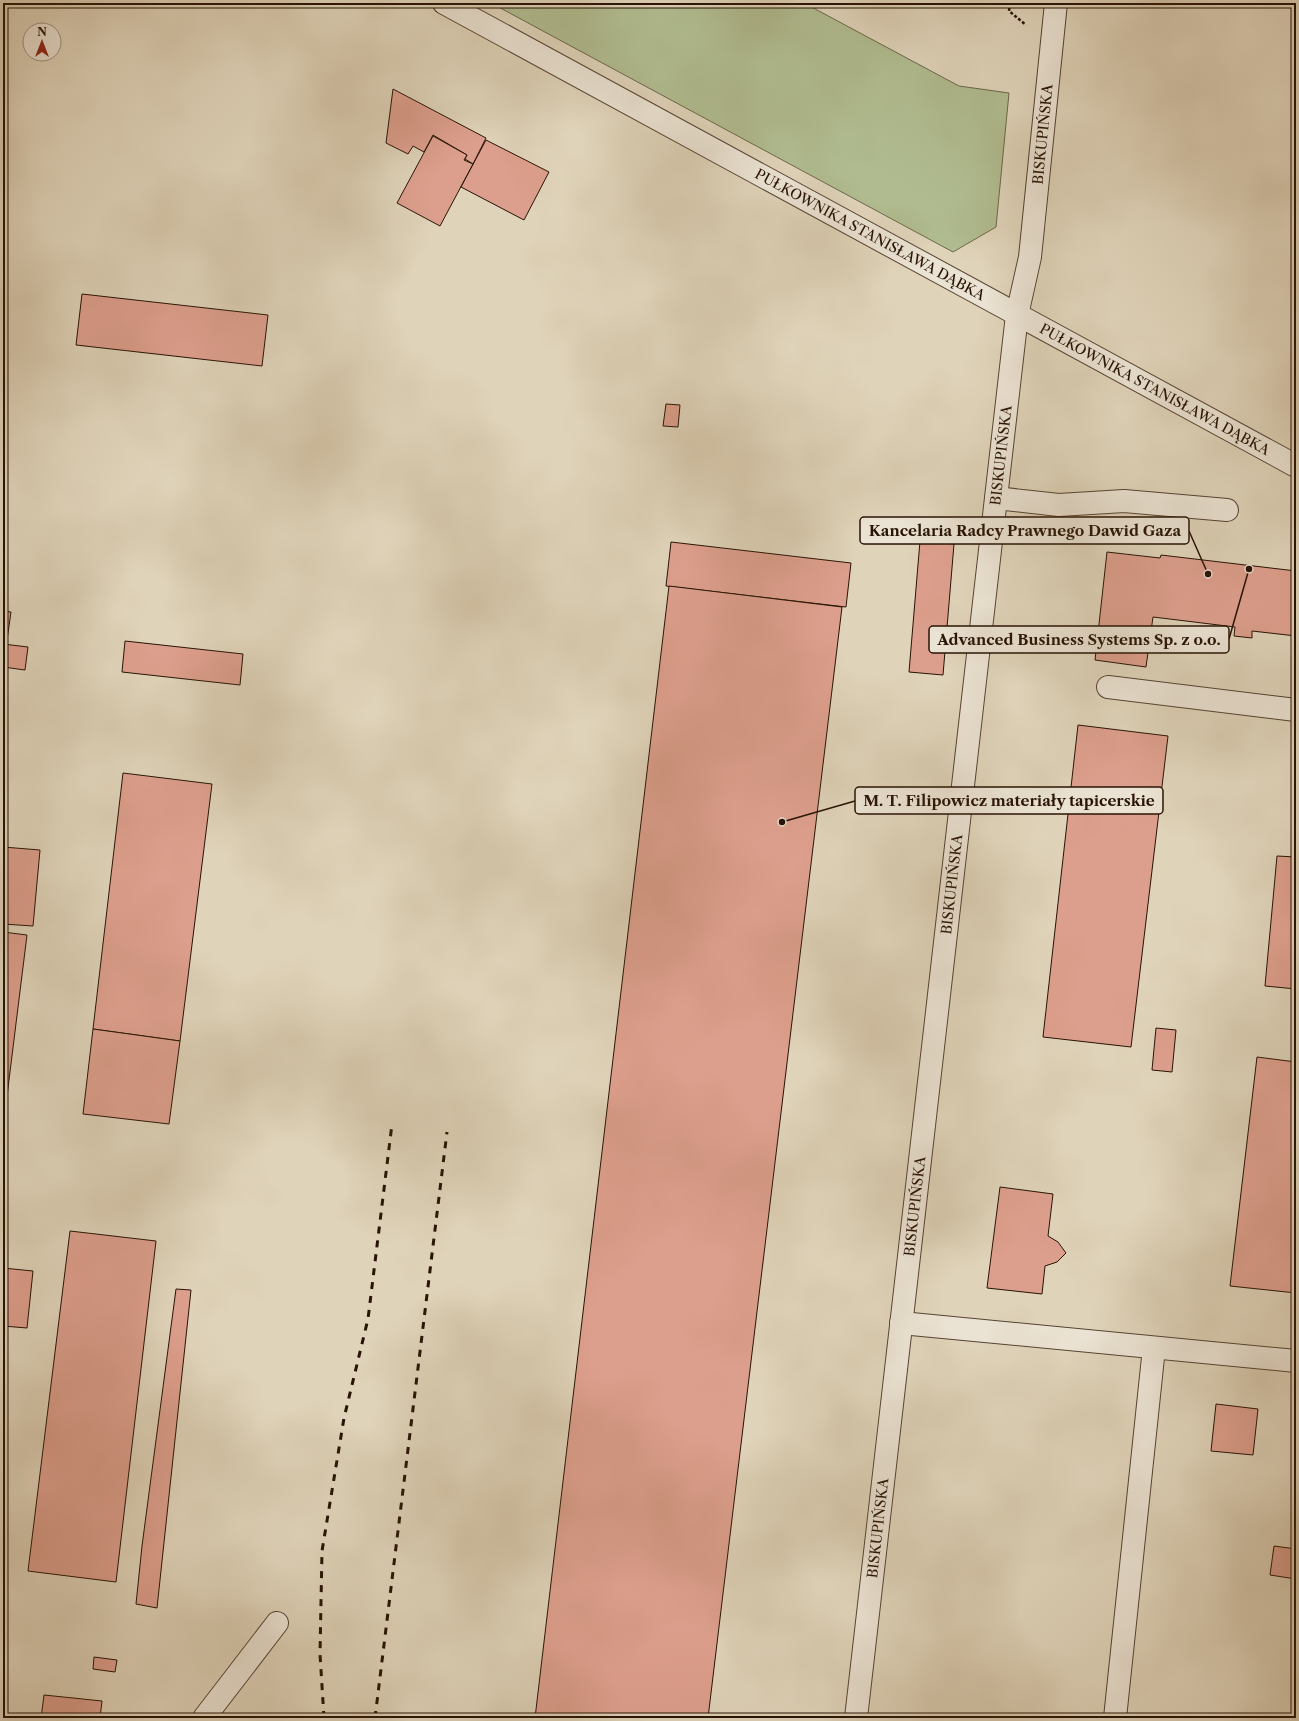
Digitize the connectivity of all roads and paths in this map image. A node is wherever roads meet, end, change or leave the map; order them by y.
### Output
1 (444, 3) edge
2 (1056, 3) edge
3 (1017, 315) junction
4 (1296, 466) edge
5 (996, 498) junction
6 (1227, 510) dead end
7 (1108, 687) dead end
8 (1296, 710) edge
9 (901, 1323) junction
10 (1154, 1348) junction
11 (1296, 1361) edge
12 (277, 1623) dead end
13 (204, 1718) edge
14 (856, 1718) edge
15 (1115, 1718) edge

1 - 3 street, PUŁKOWNIKA STANISŁAWA DĄBKA
2 - 3 street, BISKUPIŃSKA
3 - 4 street, PUŁKOWNIKA STANISŁAWA DĄBKA
3 - 5 street, BISKUPIŃSKA
5 - 6 street
5 - 9 street, BISKUPIŃSKA
7 - 8 street
9 - 10 street
9 - 14 street, BISKUPIŃSKA
10 - 11 street
10 - 15 street
12 - 13 street

